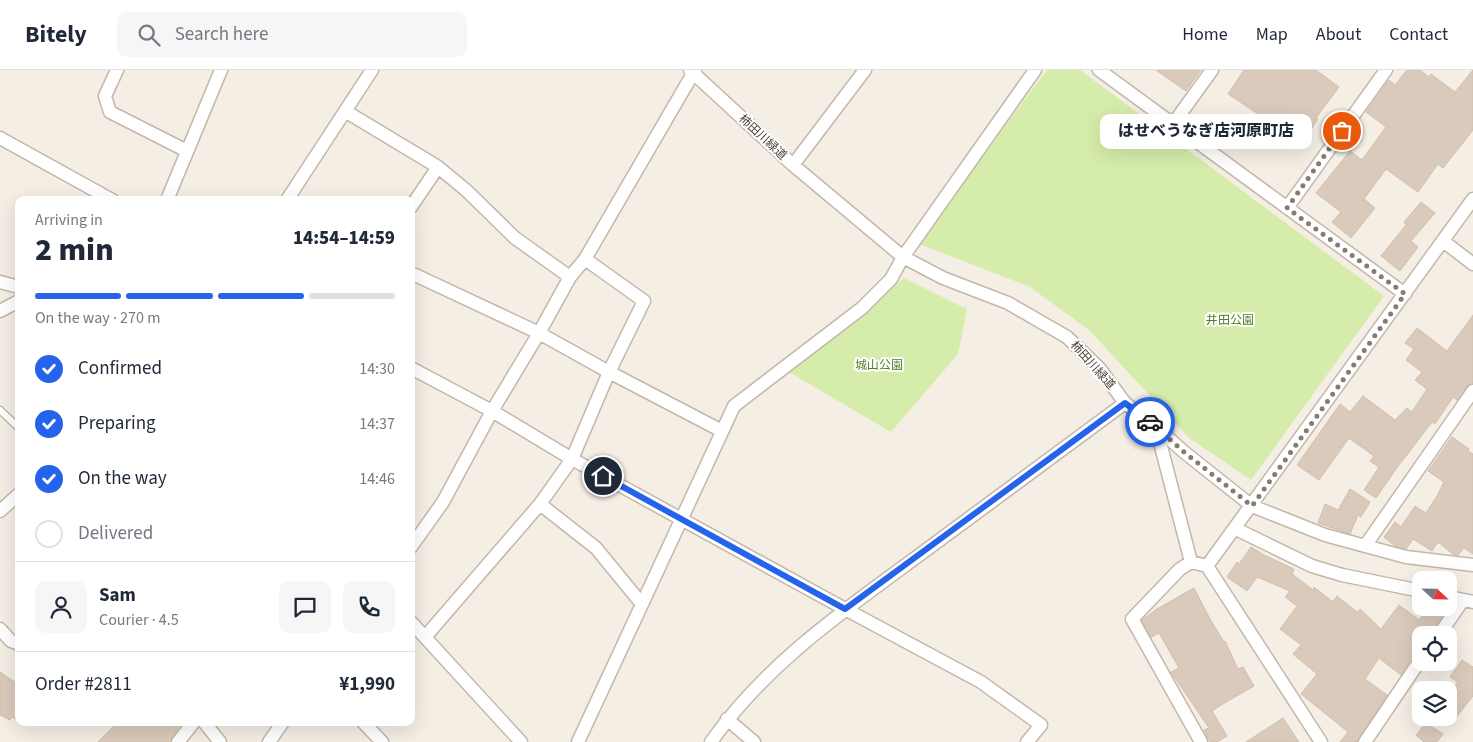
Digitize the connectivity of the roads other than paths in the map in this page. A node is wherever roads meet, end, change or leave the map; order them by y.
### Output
1 (117, 70) edge
2 (221, 70) edge
3 (372, 70) edge
4 (865, 70) edge
5 (1035, 70) edge
6 (1099, 70) edge
7 (1212, 70) edge
8 (1386, 70) edge
9 (693, 71) edge
10 (345, 111) junction
11 (1173, 124) junction
12 (0, 138) edge
13 (187, 151) junction
14 (793, 165) junction
15 (438, 167) junction
16 (105, 196) edge
17 (170, 196) edge
18 (289, 196) edge
19 (1473, 199) edge
20 (415, 200) edge
21 (1287, 208) junction
22 (1443, 241) junction
23 (903, 257) junction
24 (585, 259) junction
25 (1473, 264) edge
26 (415, 275) edge
27 (570, 277) junction
28 (0, 282) edge
29 (15, 286) edge
30 (1405, 294) junction
31 (15, 302) edge
32 (0, 311) edge
33 (539, 333) junction
34 (415, 370) edge
35 (609, 372) junction
36 (1473, 391) edge
37 (1125, 403) junction
38 (0, 410) edge
39 (492, 411) junction
40 (15, 424) edge
41 (1156, 426) junction
42 (722, 431) junction
43 (572, 459) junction
44 (15, 500) edge
45 (540, 504) junction
46 (1252, 506) junction
47 (0, 511) edge
48 (681, 518) junction
49 (1236, 528) junction
50 (415, 541) edge
51 (1365, 546) junction
52 (1191, 562) junction
53 (1473, 565) edge
54 (1207, 566) junction
55 (1412, 590) edge
56 (1468, 601) edge
57 (641, 603) junction
58 (845, 609) junction
59 (415, 626) edge
60 (1447, 626) edge
61 (0, 629) edge
62 (425, 637) junction
63 (15, 642) edge
64 (1413, 671) edge
65 (727, 719) junction
66 (191, 726) edge
67 (207, 726) edge
68 (280, 726) edge
69 (367, 726) edge
70 (178, 742) edge
71 (220, 742) edge
72 (269, 742) edge
73 (382, 742) edge
74 (521, 742) edge
75 (578, 742) edge
76 (711, 742) edge
77 (754, 742) edge
78 (1027, 742) edge
79 (1201, 742) edge
80 (1321, 742) edge
81 (1365, 742) edge

1 - 13 street
2 - 13 street
3 - 10 street
4 - 14 street
5 - 23 street
6 - 11 street
7 - 11 street
8 - 21 street
9 - 14 street, 柿田川緑道
9 - 24 street
10 - 15 street
10 - 18 street
11 - 21 street
12 - 16 street
13 - 17 street
14 - 23 street, 柿田川緑道
15 - 20 street
15 - 27 street
19 - 22 street
21 - 30 street
22 - 25 street
22 - 30 street
23 - 37 street, 柿田川緑道
23 - 42 street
24 - 27 street
24 - 35 street
26 - 33 street
27 - 33 street
28 - 29 street
30 - 46 street
31 - 32 street
33 - 35 street
33 - 39 street
34 - 39 street
35 - 42 street
35 - 43 street
36 - 51 street
37 - 41 street, 柿田川緑道
37 - 58 street
38 - 40 lane
39 - 43 street
39 - 50 street
41 - 46 street, 柿田川緑道
41 - 52 street
42 - 48 street
43 - 45 street
43 - 48 street
44 - 47 street
45 - 57 street
45 - 62 street
46 - 49 street
46 - 51 street, 柿田川緑道
48 - 57 street
48 - 58 street
49 - 54 street
49 - 55 street
51 - 53 street, 柿田川緑道
52 - 54 street
52 - 79 street
54 - 80 street
56 - 60 street
57 - 75 street
58 - 65 street
58 - 78 street
59 - 62 street
61 - 63 street
62 - 74 street
64 - 81 street
65 - 76 street
65 - 77 street
66 - 70 street
67 - 71 street
68 - 72 street
69 - 73 street

